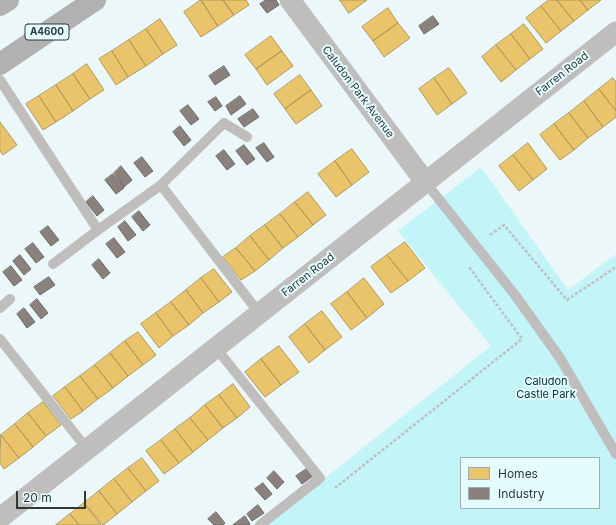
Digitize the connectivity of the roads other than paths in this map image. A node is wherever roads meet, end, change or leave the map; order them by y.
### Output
1 (8, 0) edge
2 (95, 0) edge
3 (290, 0) edge
4 (0, 5) edge
5 (614, 38) edge
6 (0, 64) edge
7 (0, 80) edge
8 (247, 137) dead end
9 (426, 183) junction
10 (161, 185) junction
11 (98, 230) junction
12 (53, 264) dead end
13 (10, 298) dead end
14 (0, 308) edge
15 (259, 313) junction
16 (0, 339) edge
17 (216, 348) junction
18 (87, 449) junction
19 (616, 454) edge
20 (0, 518) edge
21 (260, 525) edge

1 - 4 highway
2 - 6 highway, A4600
3 - 9 street, Caludon Park Avenue
5 - 9 street, Farren Road
7 - 11 lane
8 - 10 lane
9 - 15 street, Farren Road
9 - 19 lane
10 - 11 lane
10 - 15 lane
11 - 12 lane
13 - 14 lane
15 - 17 street, Farren Road
16 - 18 lane
17 - 18 street, Farren Road
17 - 21 lane
18 - 20 street, Farren Road

